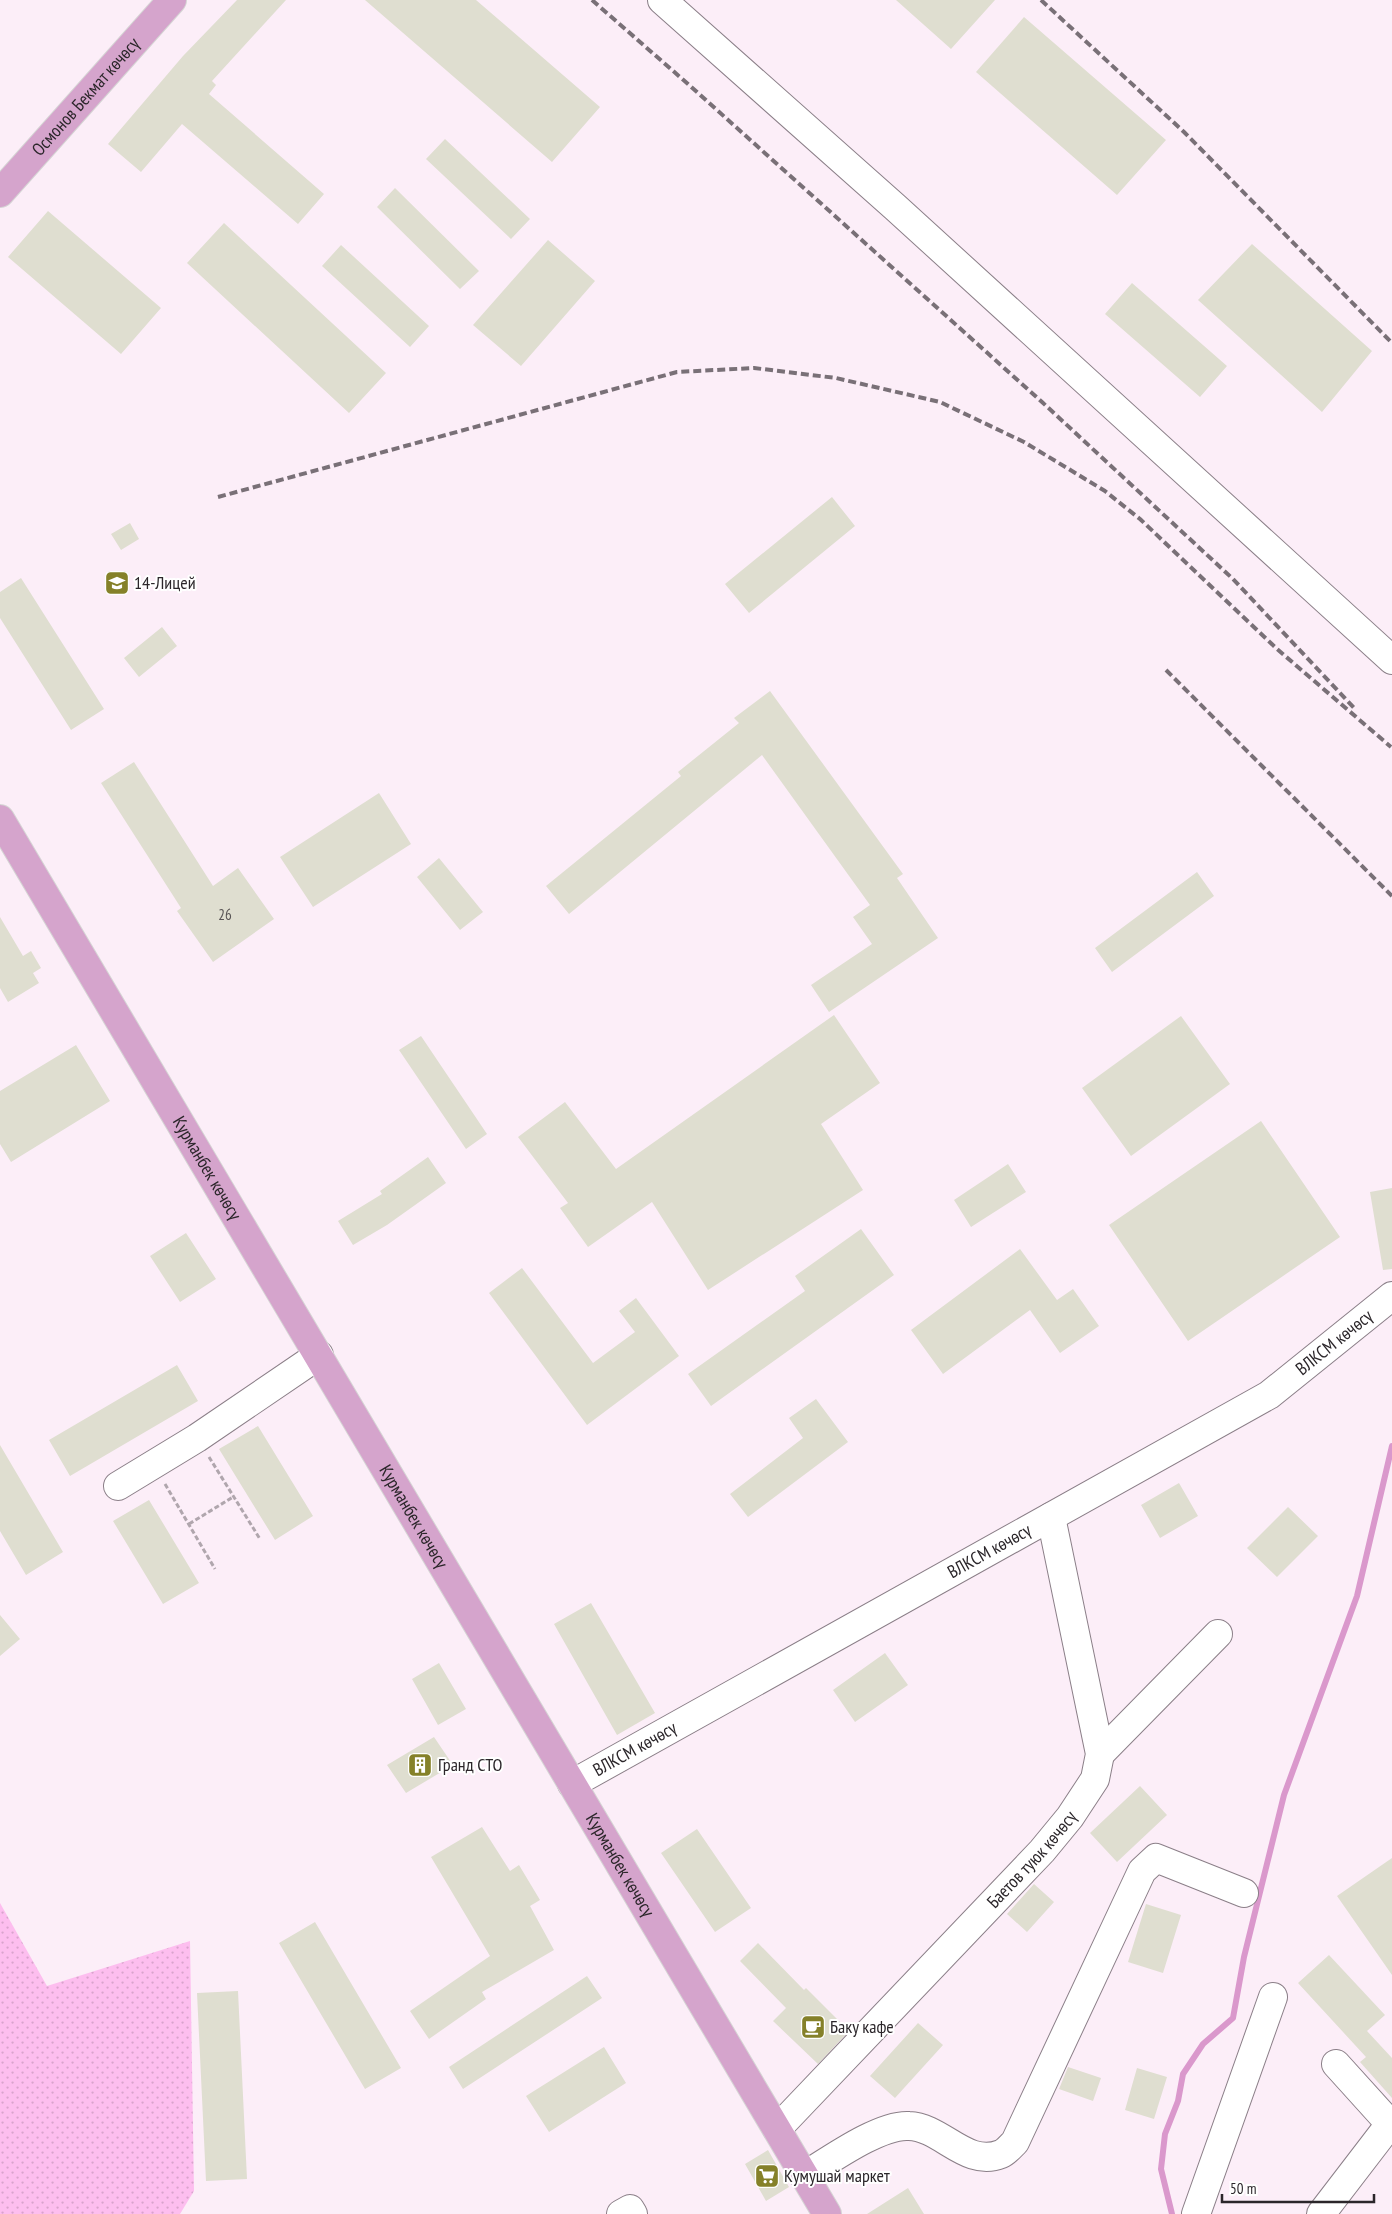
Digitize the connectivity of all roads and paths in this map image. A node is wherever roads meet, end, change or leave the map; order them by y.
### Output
1 (172, 0) edge
2 (662, 0) edge
3 (0, 193) edge
4 (1392, 660) edge
5 (0, 819) edge
6 (1392, 1296) edge
7 (318, 1355) junction
8 (197, 1438) junction
9 (153, 1464) junction
10 (118, 1486) dead end
11 (233, 1497) junction
12 (1051, 1517) junction
13 (189, 1524) junction
14 (260, 1539) dead end
15 (215, 1569) dead end
16 (1218, 1634) dead end
17 (1100, 1754) junction
18 (572, 1784) junction
19 (1244, 1893) dead end
20 (1273, 1997) dead end
21 (1336, 2064) dead end
22 (1391, 2125) edge
23 (777, 2129) junction
24 (804, 2176) junction
25 (821, 2212) edge
26 (621, 2214) edge
27 (634, 2214) edge
28 (1196, 2214) edge
29 (1322, 2214) edge

1 - 3 main road, Осмонов Бекмат көчөсү
2 - 4 street
5 - 7 main road, Курманбек көчөсү
6 - 12 street, ВЛКСМ көчөсү
7 - 8 street
7 - 18 main road, Курманбек көчөсү
8 - 9 street
8 - 11 path
9 - 10 street
9 - 13 path
11 - 13 path
11 - 14 path
12 - 17 street, Баетов туюк көчөсү
12 - 18 street, ВЛКСМ көчөсү
13 - 15 path
16 - 17 street
17 - 23 street, Баетов туюк көчөсү
18 - 23 main road, Курманбек көчөсү
19 - 24 street
20 - 28 street
21 - 22 street
22 - 29 street
23 - 24 main road, Курманбек көчөсү
24 - 25 main road, Курманбек көчөсү
26 - 27 street

